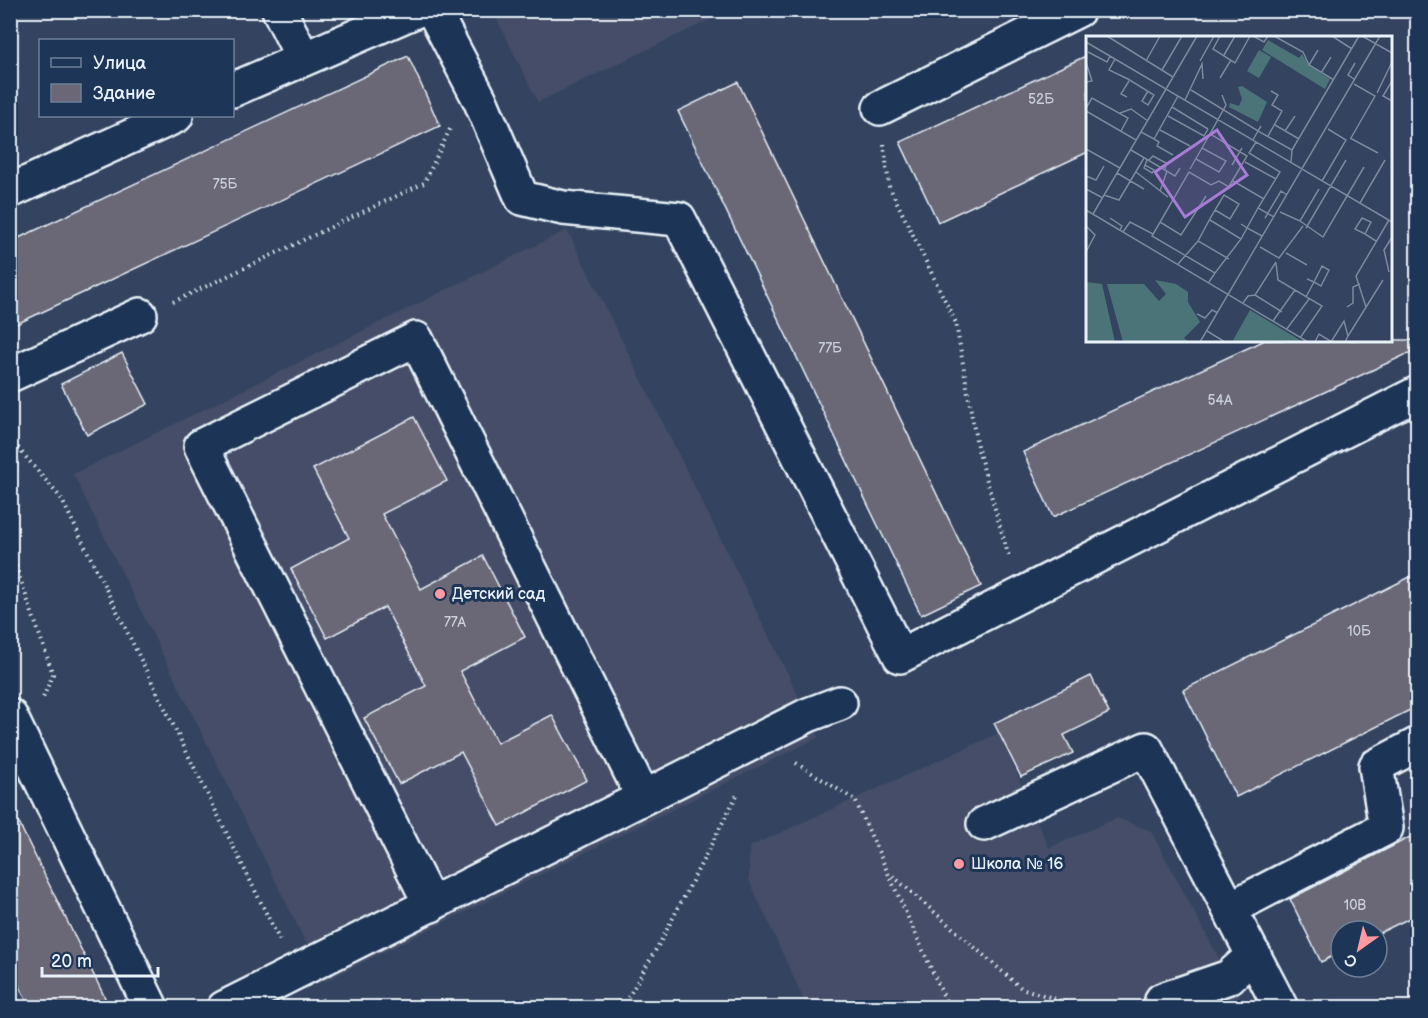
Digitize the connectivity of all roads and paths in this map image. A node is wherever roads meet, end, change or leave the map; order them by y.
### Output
1 (279, 10) edge
2 (417, 10) edge
3 (433, 10) edge
4 (1078, 10) edge
5 (303, 58) junction
6 (234, 89) edge
7 (480, 100) junction
8 (880, 108) joint
9 (174, 117) edge
10 (10, 191) edge
11 (140, 315) joint
12 (10, 375) edge
13 (1418, 393) edge
14 (10, 430) edge
15 (18, 448) junction
16 (10, 533) edge
17 (10, 549) edge
18 (1035, 585) junction
19 (840, 703) dead end
20 (17, 729) edge
21 (1418, 744) edge
22 (796, 763) dead end
23 (737, 795) dead end
24 (643, 797) junction
25 (984, 824) dead end
26 (890, 873) junction
27 (431, 905) junction
28 (1229, 909) junction
29 (1254, 955) junction
30 (295, 972) junction
31 (151, 1008) edge
32 (224, 1008) edge
33 (622, 1008) edge
34 (949, 1008) edge
35 (1084, 1008) edge
36 (1160, 1008) edge
37 (1281, 1008) edge

1 - 5 lane
2 - 5 lane
3 - 7 lane
4 - 8 lane
5 - 6 lane
7 - 11 path
7 - 18 lane
8 - 18 path
9 - 10 lane
11 - 12 lane
13 - 18 lane
14 - 15 path
15 - 16 path
15 - 30 path
17 - 20 path
19 - 24 lane
20 - 31 lane
21 - 28 lane
22 - 26 path
23 - 33 path
24 - 27 lane
24 - 27 lane
25 - 28 lane
26 - 34 path
26 - 35 path
27 - 30 lane
28 - 29 lane
29 - 36 lane
29 - 37 lane
30 - 32 lane

